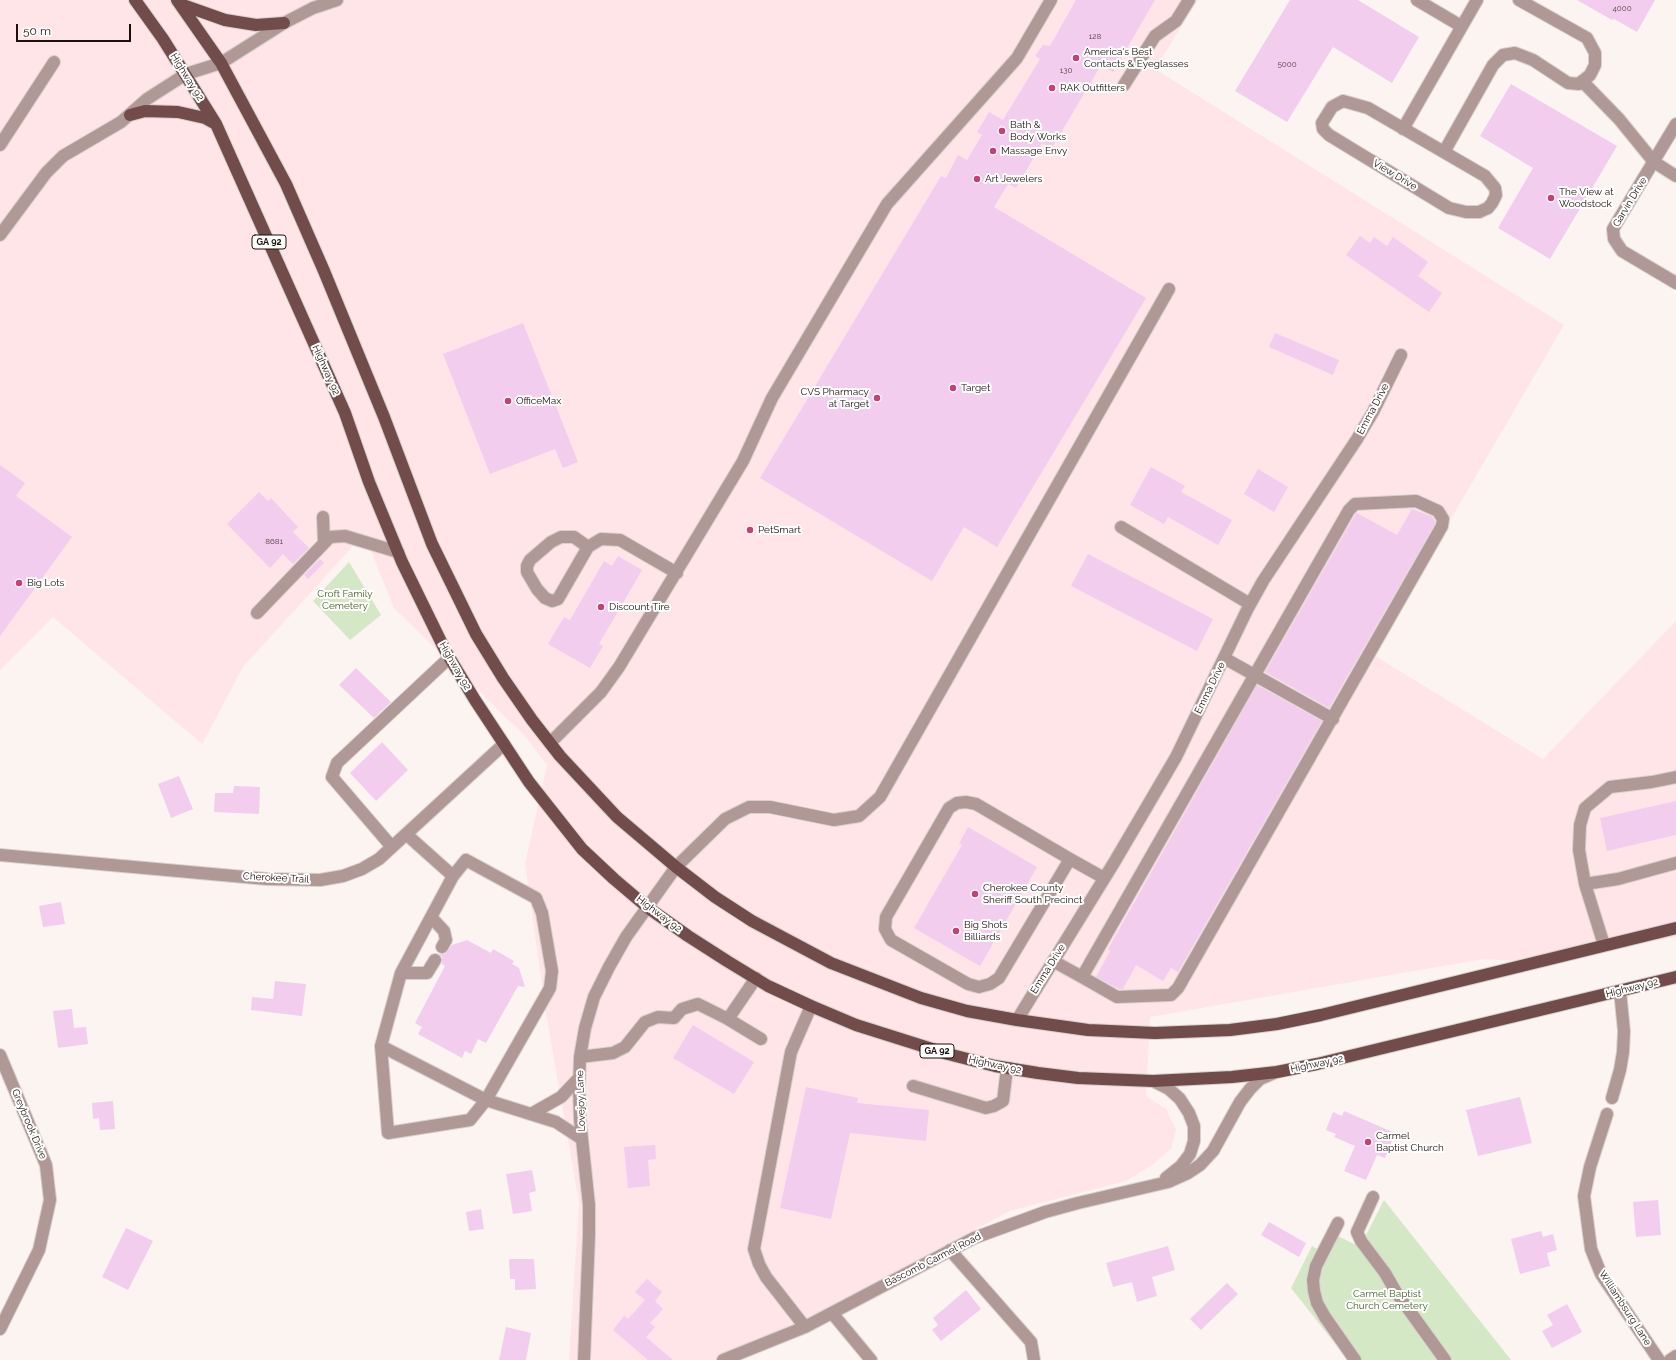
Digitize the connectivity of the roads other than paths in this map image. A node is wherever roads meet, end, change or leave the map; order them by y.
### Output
1 (135, 0) edge
2 (336, 0) edge
3 (1051, 0) edge
4 (1189, 0) edge
5 (1417, 0) edge
6 (1477, 0) edge
7 (1519, 0) edge
8 (178, 2) edge
9 (284, 24) junction
10 (1461, 26) junction
11 (54, 62) dead end
12 (220, 63) junction
13 (186, 74) junction
14 (1582, 81) junction
15 (1124, 85) dead end
16 (130, 115) junction
17 (216, 124) junction
18 (1676, 124) edge
19 (1403, 128) junction
20 (0, 145) edge
21 (1444, 152) junction
22 (1654, 162) junction
23 (1676, 176) edge
24 (0, 235) edge
25 (1676, 283) edge
26 (1169, 289) dead end
27 (1401, 356) dead end
28 (323, 518) dead end
29 (1121, 526) dead end
30 (324, 543) junction
31 (588, 547) junction
32 (398, 552) junction
33 (677, 572) junction
34 (1250, 604) junction
35 (258, 613) dead end
36 (449, 658) junction
37 (1224, 658) junction
38 (1255, 675) junction
39 (1333, 719) junction
40 (550, 743) junction
41 (504, 744) junction
42 (1676, 777) edge
43 (406, 834) junction
44 (392, 847) junction
45 (0, 855) edge
46 (1070, 859) junction
47 (1676, 863) edge
48 (676, 867) junction
49 (453, 876) junction
50 (1104, 878) junction
51 (1585, 884) junction
52 (647, 907) junction
53 (431, 917) junction
54 (1676, 928) edge
55 (1604, 945) junction
56 (442, 948) dead end
57 (435, 960) dead end
58 (1053, 961) junction
59 (401, 973) junction
60 (1082, 977) junction
61 (1676, 977) edge
62 (756, 978) junction
63 (1620, 991) junction
64 (811, 1006) junction
65 (728, 1019) junction
66 (1016, 1020) junction
67 (761, 1039) dead end
68 (380, 1046) junction
69 (0, 1055) edge
70 (580, 1057) junction
71 (1007, 1068) junction
72 (1277, 1072) junction
73 (579, 1078) junction
74 (1153, 1081) junction
75 (913, 1086) dead end
76 (1612, 1098) dead end
77 (486, 1100) junction
78 (531, 1114) junction
79 (1607, 1114) dead end
80 (582, 1139) junction
81 (1152, 1185) junction
82 (1373, 1197) dead end
83 (1338, 1223) dead end
84 (950, 1250) junction
85 (832, 1313) junction
86 (805, 1327) junction
87 (0, 1330) edge
88 (1676, 1356) edge
89 (584, 1360) edge
90 (723, 1360) edge
91 (871, 1360) edge
92 (1034, 1360) edge
93 (1355, 1360) edge
94 (1445, 1360) edge
95 (1659, 1360) edge
96 (1670, 1360) edge

1 - 13 main road, Highway 92 / GA 92
2 - 9 street
3 - 33 street
4 - 15 street
5 - 10 street
6 - 10 street
7 - 14 street
8 - 9 main road
8 - 12 main road
9 - 12 street
10 - 19 street
11 - 20 street
12 - 13 street
12 - 40 main road
13 - 16 street
13 - 17 main road, Highway 92 / GA 92
14 - 21 street
14 - 22 street
16 - 17 main road
16 - 24 street
17 - 32 main road, Highway 92 / GA 92
18 - 22 street, Garvin Drive
19 - 21 street, View Drive
19 - 21 street, View Drive
22 - 23 street
22 - 25 street, Garvin Drive
26 - 48 street, Lovejoy Lane
27 - 34 street, Emma Drive
28 - 30 street
29 - 34 street
30 - 32 street
30 - 35 street
31 - 31 street
31 - 33 street
32 - 36 main road, Highway 92 / GA 92
33 - 40 street
34 - 37 street, Emma Drive
36 - 41 main road, Highway 92 / GA 92
36 - 44 street
37 - 38 street
37 - 50 street, Emma Drive
38 - 39 street
38 - 39 street
38 - 60 street
39 - 60 street
40 - 48 main road
41 - 43 street, Cherokee Trail
41 - 52 main road, Highway 92 / GA 92
42 - 51 street
43 - 44 street, Cherokee Trail
43 - 49 street
44 - 45 street, Cherokee Trail
46 - 46 street
46 - 50 street
47 - 51 street
48 - 52 street, Lovejoy Lane
48 - 66 main road
49 - 53 street
49 - 77 street
50 - 58 street, Emma Drive
51 - 55 street
52 - 62 main road, Highway 92 / GA 92
52 - 70 street, Lovejoy Lane
53 - 56 street
53 - 59 street
54 - 55 main road
55 - 66 main road
57 - 59 street
58 - 60 street
58 - 66 street, Emma Drive
59 - 68 street
61 - 63 main road, Highway 92 / GA 92
62 - 64 main road, Highway 92 / GA 92
62 - 65 street
63 - 72 main road, Highway 92 / GA 92
63 - 76 street
64 - 71 main road, Highway 92 / GA 92
64 - 86 street
65 - 67 street
65 - 70 street
68 - 77 street
68 - 77 street
69 - 87 street, Greybrook Drive
70 - 73 street, Lovejoy Lane
71 - 74 main road, Highway 92 / GA 92
71 - 75 street
72 - 74 main road, Highway 92 / GA 92
72 - 81 street, Bascomb Carmel Road
73 - 78 street
73 - 80 street, Lovejoy Lane
74 - 81 street, Bascomb Carmel Road
77 - 78 street
78 - 80 street
79 - 95 street, Williambsurg Lane
80 - 89 street, Lovejoy Lane
81 - 84 street, Bascomb Carmel Road
82 - 94 street
83 - 93 street
84 - 85 street, Bascomb Carmel Road
84 - 92 street
85 - 86 street, Bascomb Carmel Road
85 - 91 street
86 - 90 street, Bascomb Carmel Road
88 - 96 street

